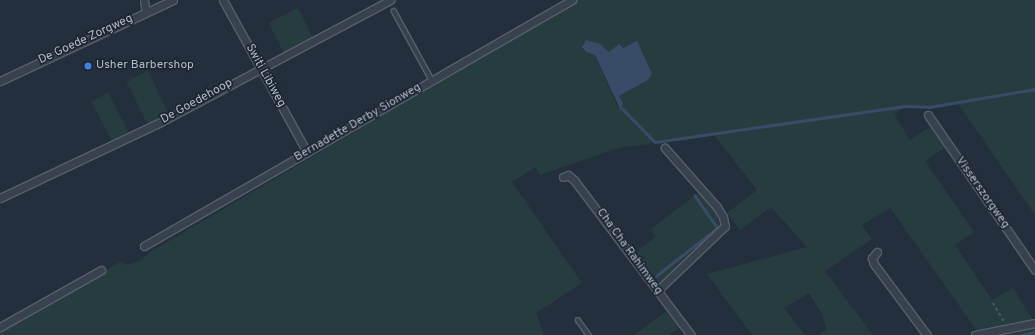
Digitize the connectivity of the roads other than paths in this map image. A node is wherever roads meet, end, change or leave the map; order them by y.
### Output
1 (144, 0) edge
2 (173, 0) edge
3 (223, 0) edge
4 (390, 0) edge
5 (572, 0) edge
6 (394, 11) dead end
7 (146, 12) junction
8 (260, 69) junction
9 (432, 80) junction
10 (0, 81) edge
11 (928, 116) dead end
12 (665, 148) dead end
13 (307, 152) junction
14 (563, 177) dead end
15 (0, 198) edge
16 (144, 246) dead end
17 (876, 252) dead end
18 (101, 270) dead end
19 (1035, 270) edge
20 (657, 291) junction
21 (578, 320) dead end
22 (1035, 323) edge
23 (0, 327) edge
24 (589, 335) edge
25 (691, 335) edge
26 (927, 335) edge
27 (975, 335) edge

1 - 7 street
2 - 7 street, De Goede Zorgweg
3 - 8 street, Switi Libiweg
4 - 8 street, De Goedehoop
5 - 9 street, Bernadette Derby Sionweg
6 - 9 lane
7 - 10 street, De Goede Zorgweg
8 - 13 street, Switi Libiweg
8 - 15 street, De Goedehoop
9 - 13 street, Bernadette Derby Sionweg
11 - 19 street, Visserszorgweg
12 - 20 street
13 - 16 street, Bernadette Derby Sionweg
14 - 20 street, Cha Cha Rahimweg
17 - 26 street
18 - 23 street
20 - 25 street, Cha Cha Rahimweg
21 - 24 lane
22 - 27 street

